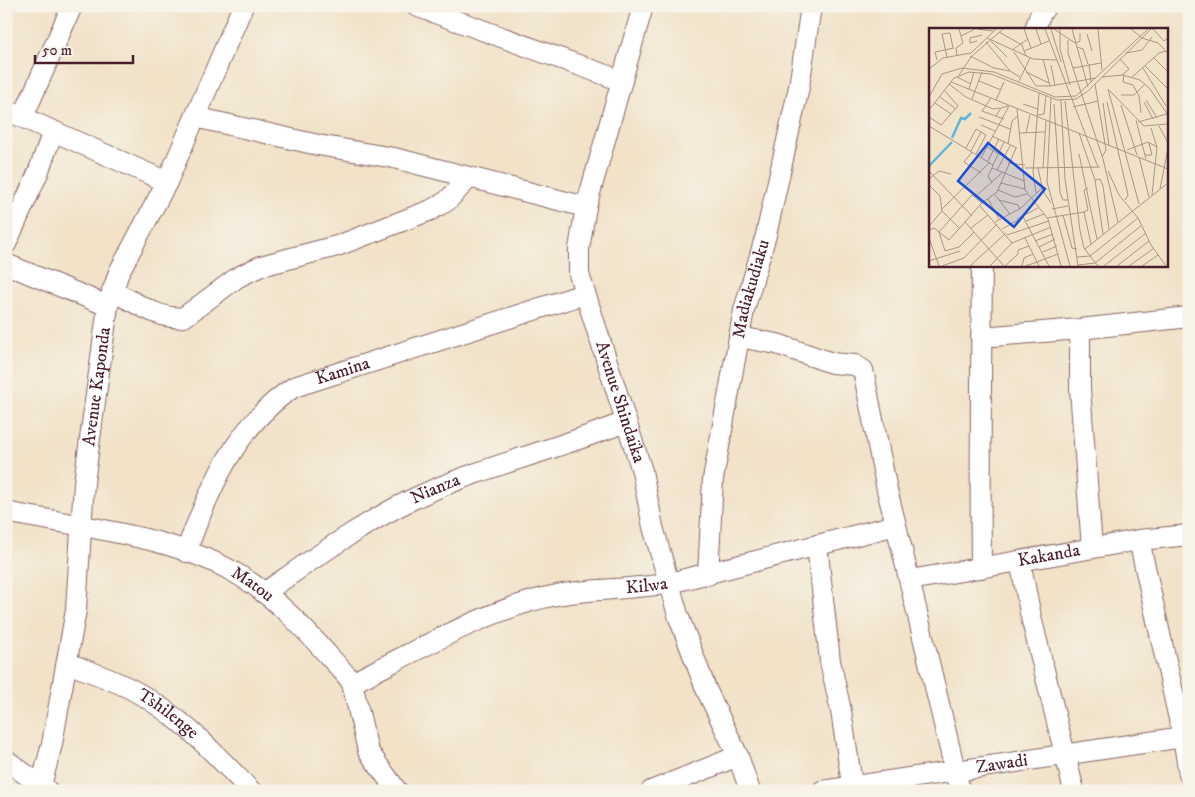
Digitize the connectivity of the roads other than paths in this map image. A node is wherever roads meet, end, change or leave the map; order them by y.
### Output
1 (72, 6) edge
2 (243, 6) edge
3 (416, 6) edge
4 (643, 6) edge
5 (811, 6) edge
6 (1046, 6) edge
7 (1035, 28) edge
8 (622, 81) junction
9 (15, 113) edge
10 (195, 117) junction
11 (53, 131) junction
12 (469, 178) junction
13 (167, 182) junction
14 (586, 207) junction
15 (9, 233) edge
16 (6, 264) edge
17 (982, 266) edge
18 (584, 294) junction
19 (110, 298) junction
20 (1189, 317) edge
21 (1080, 329) junction
22 (739, 337) junction
23 (981, 337) junction
24 (625, 422) junction
25 (6, 512) edge
26 (896, 525) junction
27 (83, 528) junction
28 (1189, 535) edge
29 (1139, 540) junction
30 (817, 545) junction
31 (1092, 548) junction
32 (186, 552) junction
33 (1020, 561) junction
34 (981, 568) junction
35 (708, 575) junction
36 (910, 580) junction
37 (670, 583) junction
38 (264, 593) junction
39 (67, 663) junction
40 (352, 683) junction
41 (1183, 737) junction
42 (1066, 754) junction
43 (738, 756) junction
44 (6, 760) edge
45 (1189, 774) edge
46 (958, 781) edge
47 (45, 788) edge
48 (852, 788) edge
49 (251, 791) edge
50 (397, 791) edge
51 (650, 791) edge
52 (750, 791) edge
53 (822, 791) edge
54 (1074, 791) edge

1 - 9 street
2 - 10 street, Avenue Kaponda
3 - 8 street
4 - 8 street, Avenue Shindaïka
5 - 22 street, Madiakudiaku
6 - 7 street
8 - 14 street, Avenue Shindaïka
9 - 11 street
10 - 12 street
10 - 13 street, Avenue Kaponda
11 - 13 street
11 - 15 street
12 - 14 street
12 - 19 street
13 - 19 street, Avenue Kaponda
14 - 18 street, Avenue Shindaïka
16 - 19 street
17 - 23 street
18 - 24 street, Avenue Shindaïka
18 - 32 street, Kamina
19 - 27 street, Avenue Kaponda
20 - 21 street
21 - 23 street
21 - 31 street
22 - 26 street
22 - 35 street, Madiakudiaku
23 - 34 street
24 - 37 street, Avenue Shindaïka
24 - 38 street, Nianza
25 - 27 street, Matou
26 - 30 street, Kilwa
26 - 36 street
27 - 32 street, Matou
27 - 39 street, Avenue Kaponda
28 - 29 street, Kakanda
29 - 31 street, Kakanda
29 - 41 street
30 - 35 street, Kilwa
30 - 48 street
31 - 33 street, Kakanda
32 - 38 street, Matou
33 - 34 street, Kakanda
33 - 42 street
34 - 36 street, Kakanda
35 - 37 street, Kilwa
36 - 46 street
37 - 40 street, Kilwa
37 - 43 street, Avenue Shindaïka
38 - 40 street, Matou
39 - 47 street, Avenue Kaponda
39 - 49 street, Tshilenge
40 - 50 street, Matou
41 - 42 street, Zawadi
41 - 45 street
42 - 46 street, Zawadi
42 - 54 street
43 - 51 street
43 - 52 street, Avenue Shindaïka
44 - 47 street
46 - 48 street, Zawadi
48 - 53 street, Zawadi

